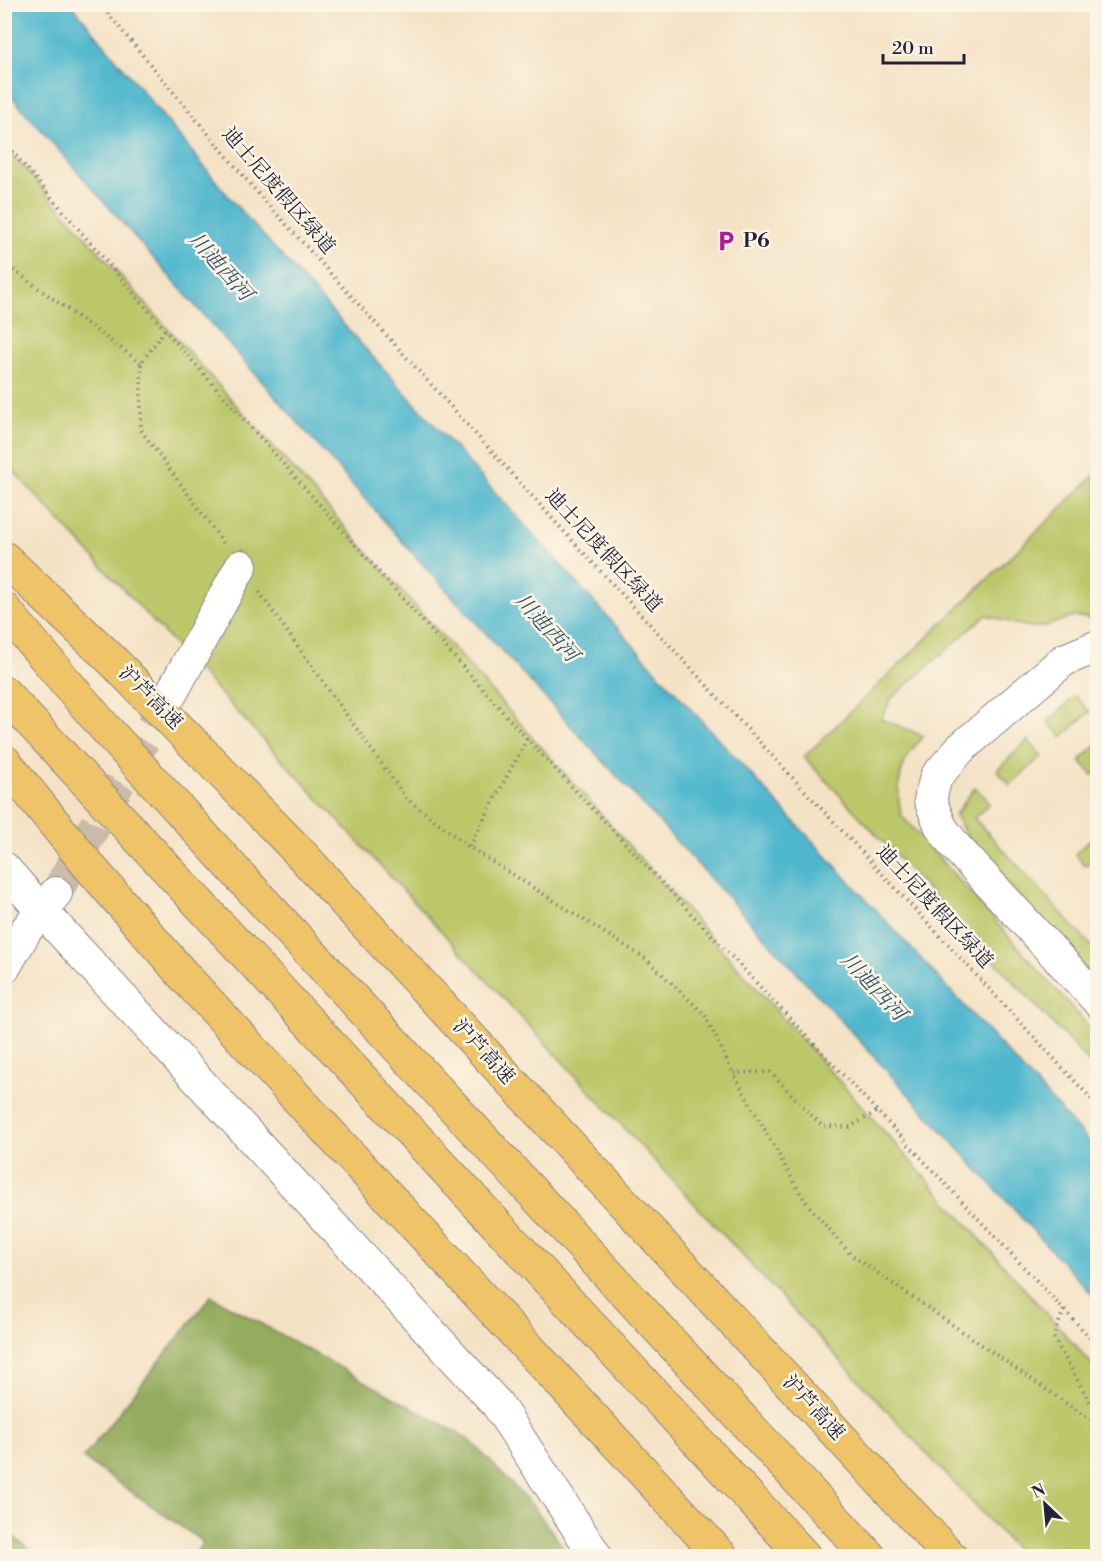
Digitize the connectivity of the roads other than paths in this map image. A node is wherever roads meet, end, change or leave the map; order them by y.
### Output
1 (4, 558) edge
2 (241, 566) road end
3 (4, 609) edge
4 (1098, 646) edge
5 (4, 693) edge
6 (171, 694) tunnel mouth
7 (4, 760) edge
8 (4, 868) edge
9 (48, 902) junction
10 (4, 968) edge
11 (1098, 1001) edge
12 (596, 1557) edge
13 (721, 1557) edge
14 (804, 1557) edge
15 (869, 1557) edge
16 (950, 1557) edge

1 - 16 highway, 沪芦高速
2 - 6 street
3 - 15 highway
4 - 11 street
5 - 14 highway
7 - 13 highway
8 - 9 street
9 - 10 street
9 - 12 street

